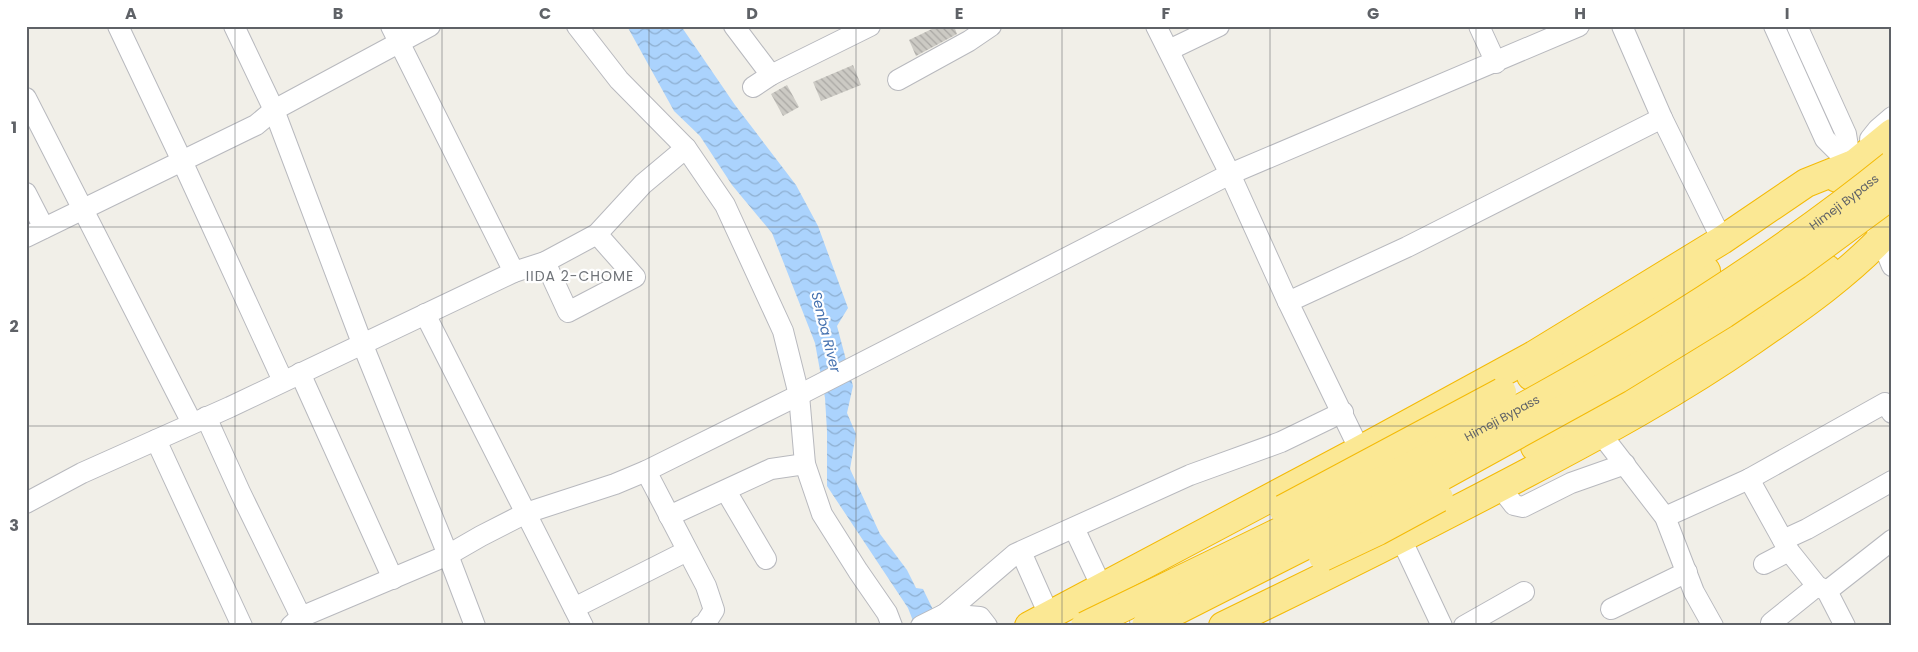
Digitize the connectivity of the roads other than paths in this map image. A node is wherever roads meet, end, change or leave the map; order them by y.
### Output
1 (118, 26) edge
2 (234, 26) edge
3 (430, 26) edge
4 (577, 26) edge
5 (734, 26) edge
6 (870, 26) edge
7 (990, 26) edge
8 (1156, 26) edge
9 (1219, 26) edge
10 (1479, 26) edge
11 (1579, 26) edge
12 (1622, 26) edge
13 (1774, 26) edge
14 (1797, 26) edge
15 (395, 35) edge
16 (1169, 50) junction
17 (1496, 63) junction
18 (772, 74) junction
19 (898, 80) dead end
20 (753, 87) dead end
21 (26, 98) edge
22 (274, 110) junction
23 (1892, 117) edge
24 (1662, 118) junction
25 (1892, 133) edge
26 (686, 148) junction
27 (182, 161) junction
28 (1851, 165) junction
29 (1892, 165) edge
30 (1230, 174) junction
31 (26, 193) edge
32 (1892, 195) edge
33 (83, 209) junction
34 (35, 232) edge
35 (1888, 233) edge
36 (597, 234) junction
37 (1722, 240) junction
38 (545, 262) junction
39 (1892, 266) edge
40 (514, 272) junction
41 (1288, 302) junction
42 (425, 314) junction
43 (362, 343) junction
44 (291, 377) junction
45 (799, 395) junction
46 (1890, 405) edge
47 (1343, 412) junction
48 (199, 420) junction
49 (1601, 434) junction
50 (156, 440) junction
51 (1360, 450) junction
52 (805, 464) junction
53 (1625, 464) junction
54 (646, 471) junction
55 (1749, 479) junction
56 (1892, 481) edge
57 (1500, 487) junction
58 (726, 491) junction
59 (26, 503) edge
60 (526, 514) junction
61 (669, 516) junction
62 (1665, 517) junction
63 (1074, 528) junction
64 (1401, 539) junction
65 (1892, 540) edge
66 (1786, 546) junction
67 (688, 551) junction
68 (1021, 552) junction
69 (448, 556) junction
70 (766, 559) dead end
71 (1764, 564) dead end
72 (1687, 572) junction
73 (393, 579) junction
74 (1102, 587) junction
75 (1822, 589) junction
76 (1524, 592) dead end
77 (1611, 609) dead end
78 (1173, 613) junction
79 (945, 614) junction
80 (579, 617) edge
81 (1039, 620) edge
82 (296, 621) edge
83 (242, 626) edge
84 (475, 626) edge
85 (700, 626) edge
86 (892, 626) edge
87 (921, 626) edge
88 (988, 626) edge
89 (1075, 626) edge
90 (1085, 626) edge
91 (1120, 626) edge
92 (1146, 626) edge
93 (1223, 626) edge
94 (1442, 626) edge
95 (1464, 626) edge
96 (1713, 626) edge
97 (1773, 626) edge
98 (1845, 626) edge

1 - 27 street
2 - 22 street
3 - 15 street
4 - 26 street
5 - 18 street
6 - 18 street
7 - 19 street
8 - 16 street
9 - 16 street
10 - 17 street
11 - 17 street
12 - 24 street
13 - 28 street
14 - 28 street
15 - 22 street
15 - 40 street
16 - 30 street
17 - 30 street
18 - 20 street
21 - 33 street
22 - 27 street
22 - 43 street
23 - 28 street
24 - 37 street
24 - 41 street
25 - 28 highway
26 - 36 street
26 - 45 street
27 - 33 street
27 - 44 street
28 - 35 street
28 - 37 highway
28 - 89 highway, bridge
29 - 90 highway, Himeji Bypass, bridge
30 - 41 street
30 - 45 street
31 - 34 street
32 - 78 highway, Himeji Bypass, bridge
33 - 34 street
33 - 48 street
35 - 39 street
35 - 49 highway
35 - 78 highway, bridge
36 - 38 street
36 - 38 street
37 - 51 highway
38 - 40 street
40 - 42 street
41 - 47 street
42 - 43 street
42 - 60 street
43 - 44 street
43 - 69 street
44 - 48 street
44 - 73 street
45 - 52 street
45 - 54 street
46 - 55 street
47 - 51 street
47 - 63 street
48 - 50 street
48 - 82 street
49 - 53 street
49 - 57 highway
50 - 59 street
50 - 83 street
51 - 64 street
51 - 74 highway
52 - 58 street
52 - 86 street
53 - 57 street
53 - 62 street
54 - 60 street
54 - 61 street
55 - 62 street
55 - 66 street
56 - 66 street
57 - 64 highway
58 - 61 street
58 - 70 street
60 - 69 street
60 - 80 street
61 - 67 street
62 - 72 street
63 - 68 street
63 - 74 street
64 - 93 highway
64 - 94 street
65 - 75 street
66 - 71 street
66 - 75 street
67 - 80 street
67 - 85 street
68 - 79 street
68 - 81 street
69 - 73 street
69 - 84 street
72 - 77 street
72 - 96 street
73 - 82 street
74 - 81 highway
74 - 91 street
75 - 97 street
75 - 98 street
76 - 95 street
78 - 92 highway, Himeji Bypass, bridge
79 - 87 street
79 - 88 street

